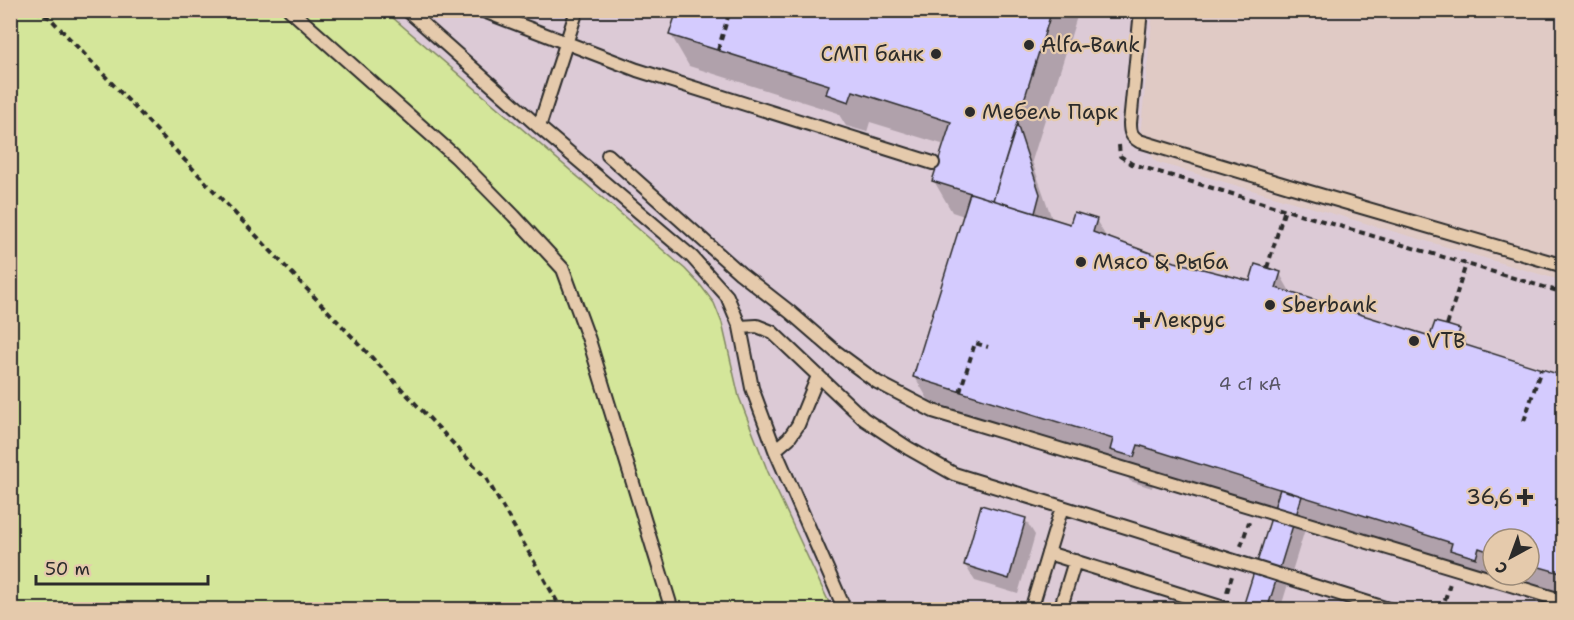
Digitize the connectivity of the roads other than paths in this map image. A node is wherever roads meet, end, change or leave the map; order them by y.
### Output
1 (290, 10) edge
2 (407, 10) edge
3 (481, 10) edge
4 (577, 10) edge
5 (1141, 10) edge
6 (566, 44) junction
7 (539, 127) junction
8 (608, 155) dead end
9 (933, 163) dead end
10 (1563, 266) edge
11 (740, 327) junction
12 (818, 376) junction
13 (775, 450) junction
14 (1062, 507) junction
15 (1048, 553) junction
16 (1075, 561) junction
17 (1563, 601) edge
18 (672, 609) edge
19 (845, 609) edge
20 (1031, 609) edge
21 (1060, 609) edge
22 (1230, 609) edge
23 (1391, 609) edge

1 - 18 lane
2 - 7 lane
3 - 6 lane
4 - 6 lane
5 - 10 lane
6 - 7 lane
6 - 9 lane
7 - 11 lane
8 - 17 lane
11 - 12 lane
11 - 13 lane
12 - 13 lane
12 - 14 lane
13 - 19 lane
14 - 15 lane
14 - 23 lane
15 - 16 lane
15 - 20 lane
16 - 21 lane
16 - 22 lane

